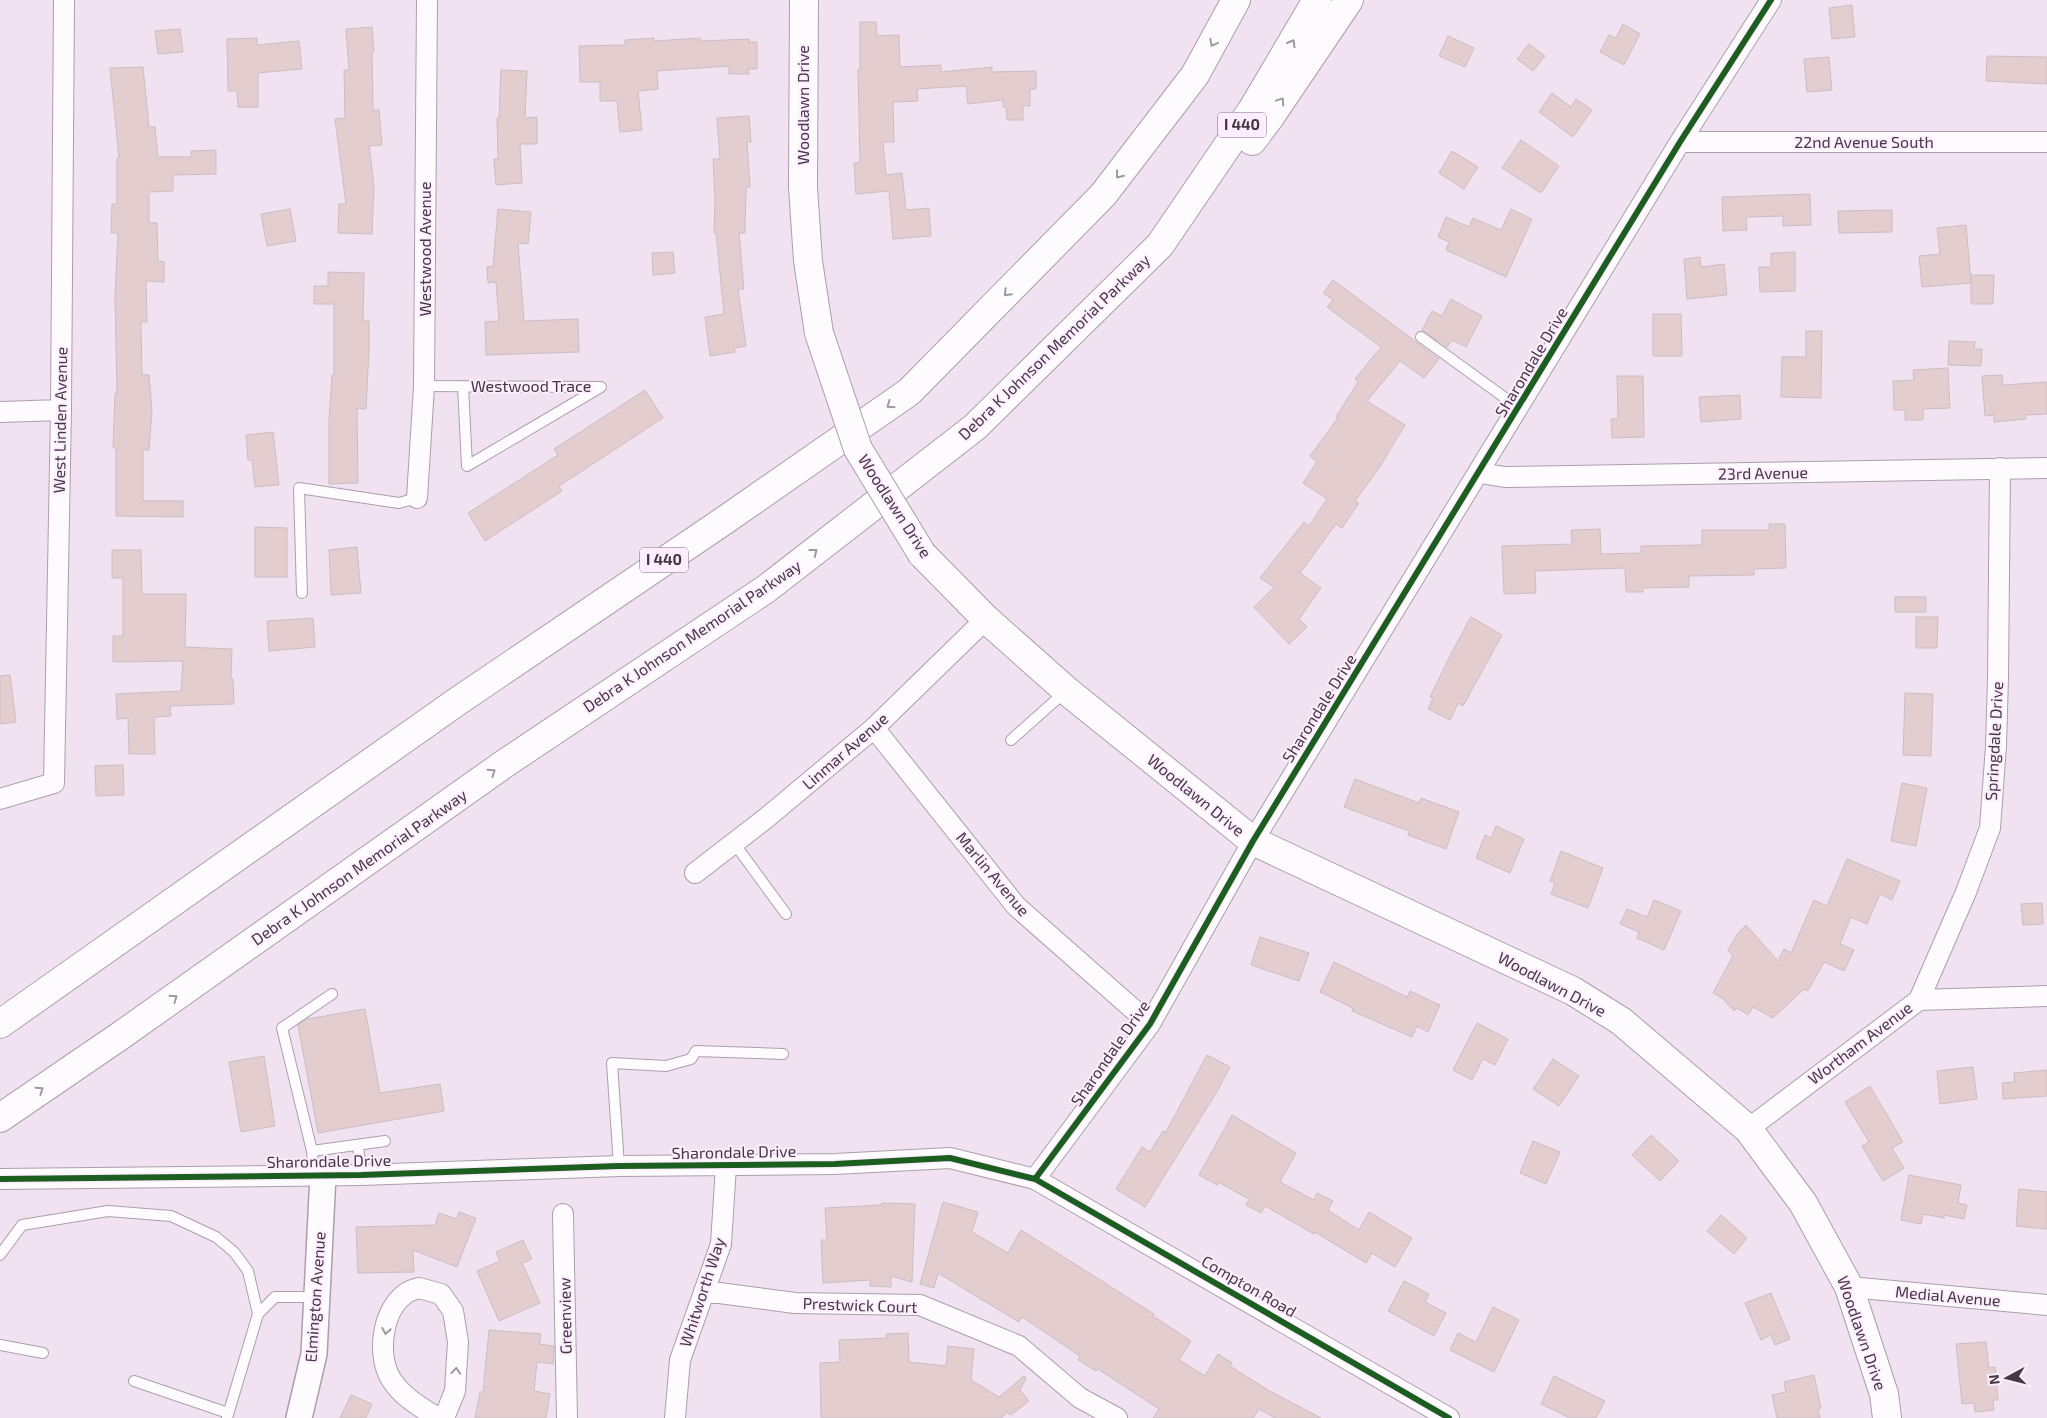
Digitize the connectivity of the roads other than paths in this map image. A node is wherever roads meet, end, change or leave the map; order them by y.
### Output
1 (64, 0) edge
2 (427, 0) edge
3 (804, 0) edge
4 (1236, 0) edge
5 (1317, 0) edge
6 (1350, 0) edge
7 (1771, 0) edge
8 (1680, 142) junction
9 (2047, 142) edge
10 (1160, 245) junction
11 (1421, 337) dead end
12 (424, 386) junction
13 (463, 386) junction
14 (1519, 408) junction
15 (61, 410) junction
16 (0, 412) edge
17 (2000, 468) junction
18 (2047, 468) edge
19 (1480, 473) junction
20 (417, 498) joint
21 (302, 592) dead end
22 (986, 619) junction
23 (1067, 691) junction
24 (874, 728) junction
25 (1011, 740) dead end
26 (0, 799) edge
27 (1253, 841) junction
28 (734, 843) junction
29 (695, 873) dead end
30 (786, 914) dead end
31 (332, 994) dead end
32 (2047, 996) edge
33 (1919, 1000) junction
34 (0, 1024) edge
35 (1150, 1024) junction
36 (783, 1054) dead end
37 (0, 1118) edge
38 (1748, 1129) junction
39 (385, 1141) dead end
40 (358, 1145) junction
41 (312, 1151) junction
42 (619, 1166) junction
43 (726, 1166) junction
44 (361, 1175) junction
45 (318, 1176) junction
46 (0, 1179) edge
47 (1035, 1179) junction
48 (563, 1214) dead end
49 (0, 1255) edge
50 (1849, 1287) junction
51 (704, 1291) junction
52 (317, 1298) junction
53 (2047, 1305) edge
54 (258, 1314) junction
55 (0, 1345) edge
56 (43, 1353) dead end
57 (134, 1381) dead end
58 (1080, 1398) junction
59 (228, 1416) edge
60 (299, 1418) edge
61 (438, 1418) edge
62 (444, 1418) edge
63 (567, 1418) edge
64 (675, 1418) edge
65 (1086, 1418) edge
66 (1118, 1418) edge
67 (1449, 1418) edge
68 (1887, 1418) edge

1 - 15 street, West Linden Avenue
2 - 12 street, Westwood Avenue
3 - 22 main road, Woodlawn Drive, bridge
4 -> 34 main road, I 440
10 -> 5 main road, Debra K Johnson Memorial Parkway / I 440
10 -> 6 main road
7 - 8 street, Sharondale Drive
8 - 9 street, 22nd Avenue South
8 - 14 street, Sharondale Drive
37 -> 10 main road, Debra K Johnson Memorial Parkway / I 440
11 - 14 lane
12 - 13 lane, Westwood Trace
12 - 20 street, Westwood Avenue
13 - 13 lane, Westwood Trace
14 - 19 street, Sharondale Drive
15 - 16 street
15 - 26 street, West Linden Avenue
17 - 18 street, 23rd Avenue
17 - 19 street, 23rd Avenue
17 - 33 street, Springdale Drive
19 - 27 street, Sharondale Drive
20 - 21 lane
22 - 23 main road, Woodlawn Drive
22 - 24 street, Linmar Avenue
23 - 25 lane
23 - 27 main road, Woodlawn Drive
24 - 28 street, Linmar Avenue
24 - 35 street, Marlin Avenue
27 - 35 street, Sharondale Drive
27 - 38 main road, Woodlawn Drive
28 - 29 street, Linmar Avenue
28 - 30 lane
31 - 41 lane
32 - 33 street, Wortham Avenue
33 - 38 street, Wortham Avenue
35 - 47 street, Sharondale Drive
36 - 42 lane
38 - 50 main road, Woodlawn Drive
39 - 40 lane
40 - 41 lane
40 - 44 lane
41 - 45 lane
42 - 43 street, Sharondale Drive
42 - 44 street, Sharondale Drive
43 - 47 street, Sharondale Drive
43 - 51 street, Whitworth Way
44 - 45 street, Sharondale Drive
45 - 46 street, Sharondale Drive
45 - 52 street, Elmington Avenue
47 - 67 street, Compton Road
48 - 63 street, Greenview
49 - 54 lane
50 - 53 street, Medial Avenue
50 - 68 main road, Woodlawn Drive
51 - 58 street, Prestwick Court
51 - 64 street, Whitworth Way
52 - 54 lane
52 - 60 street, Elmington Avenue
54 - 59 lane
55 - 56 lane
57 - 59 lane
58 - 65 street
58 - 66 street, Prestwick Court
62 -> 61 street

